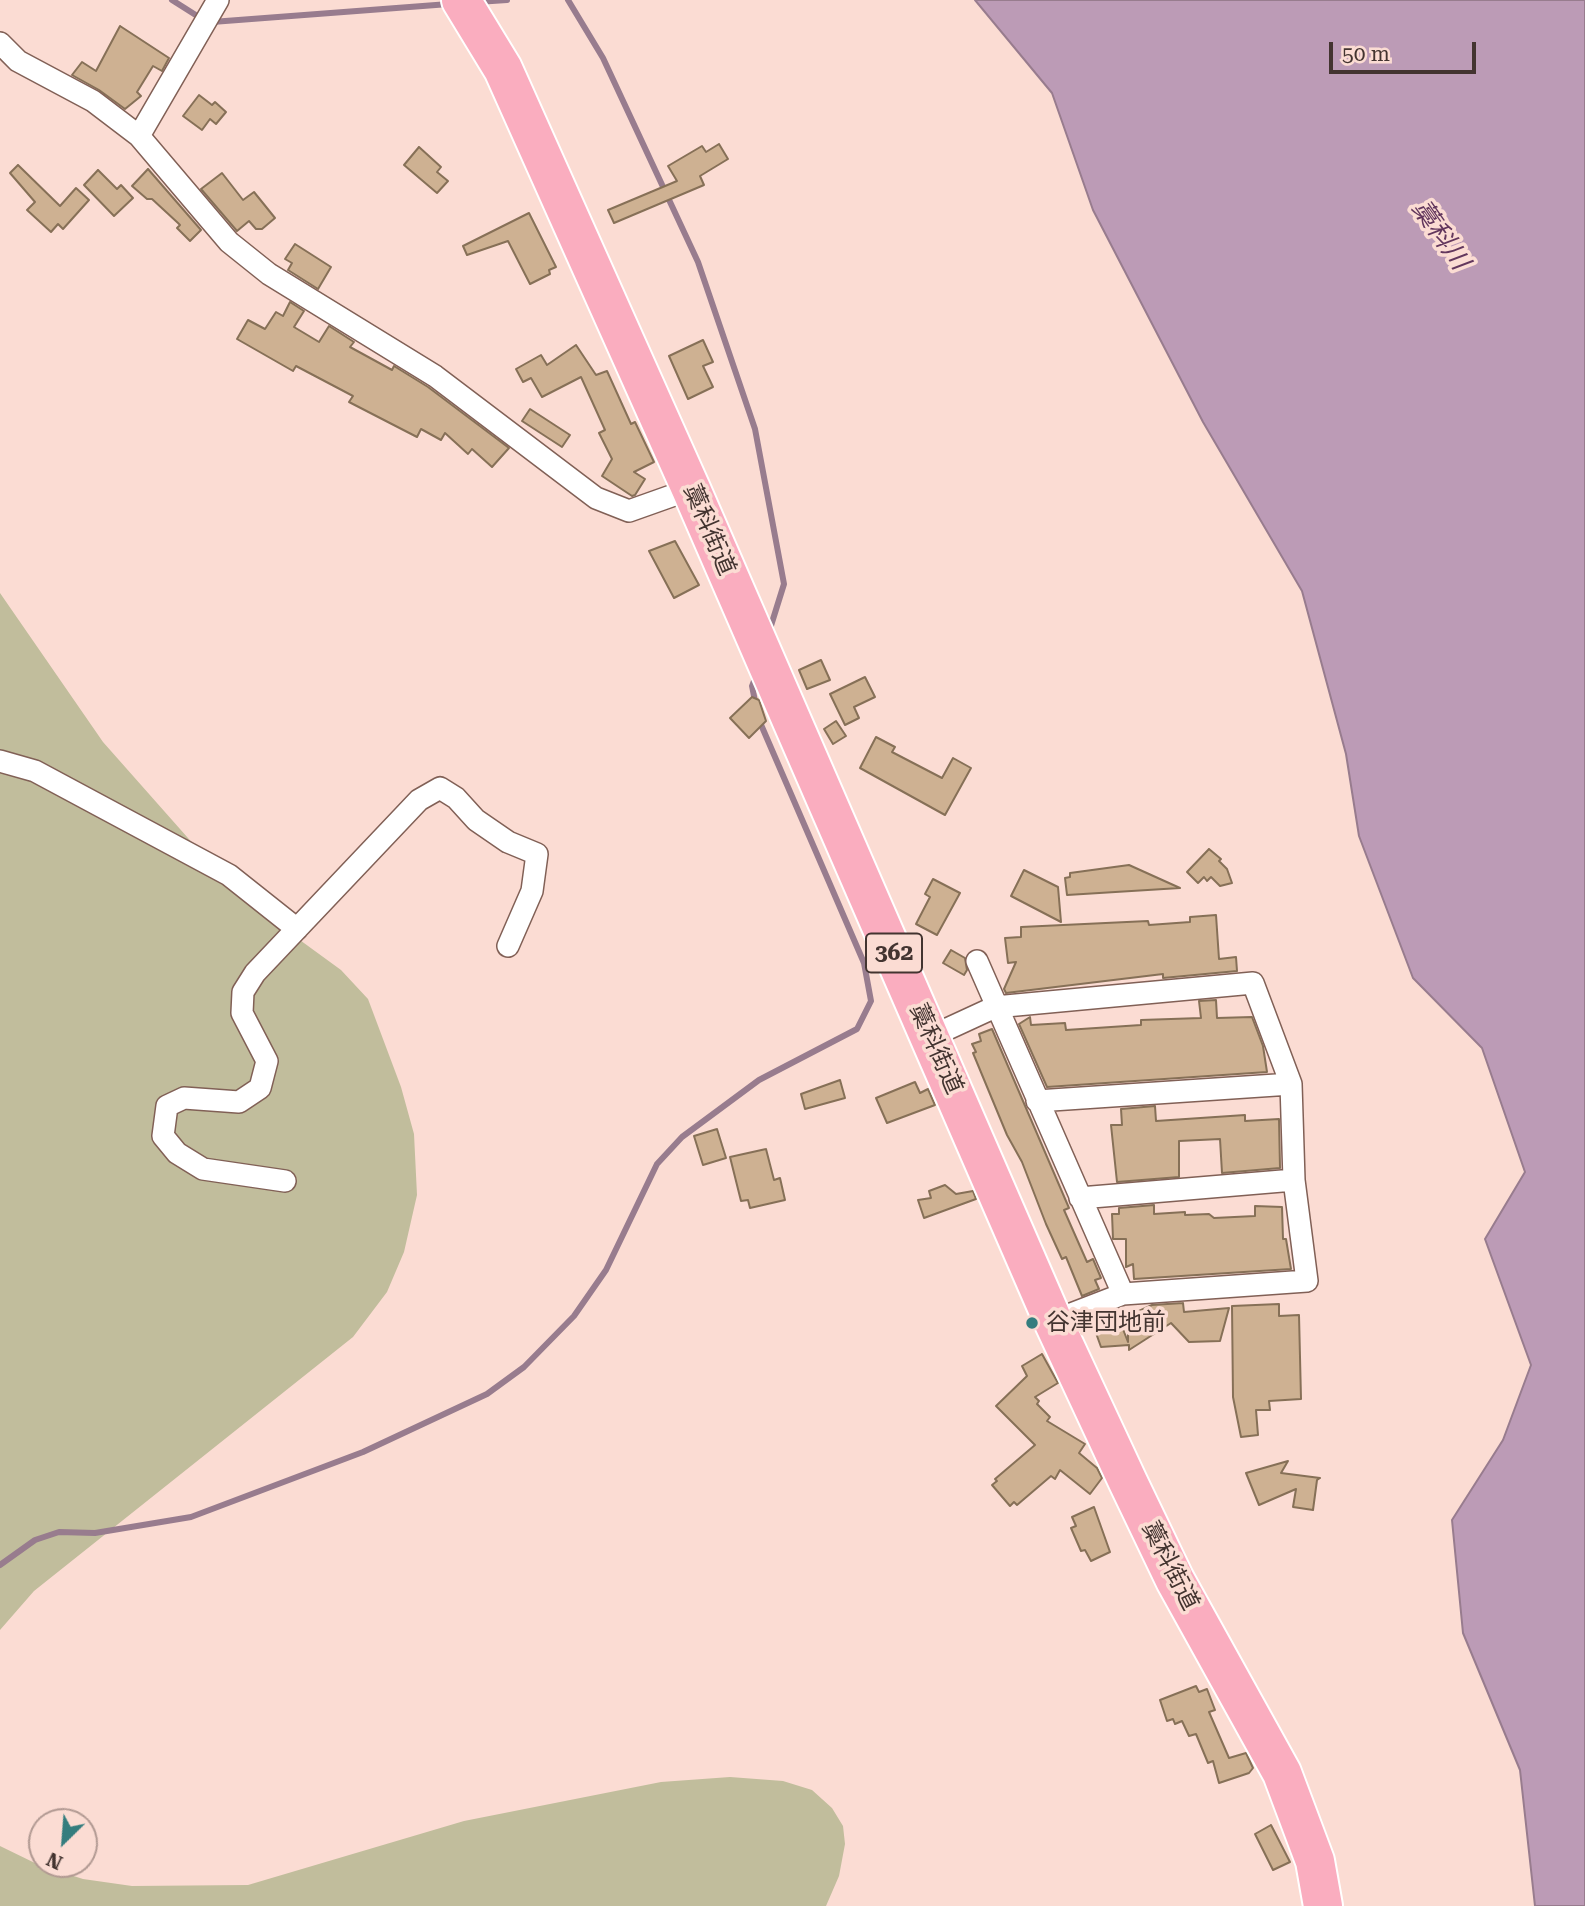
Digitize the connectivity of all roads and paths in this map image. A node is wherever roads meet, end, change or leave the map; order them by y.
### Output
1 (218, 0) edge
2 (461, 0) edge
3 (0, 43) edge
4 (139, 136) junction
5 (691, 489) junction
6 (0, 761) edge
7 (296, 929) junction
8 (508, 946) dead end
9 (977, 961) dead end
10 (995, 1007) junction
11 (930, 1037) junction
12 (1291, 1084) junction
13 (1037, 1101) junction
14 (1294, 1180) junction
15 (285, 1181) dead end
16 (1080, 1198) junction
17 (1123, 1294) junction
18 (1053, 1321) junction
19 (1323, 1906) edge

1 - 4 street
2 - 5 highway, 藁科街道 / 362
3 - 4 street
4 - 5 street
5 - 11 highway, 藁科街道 / 362
6 - 7 street
7 - 8 street
7 - 15 street
9 - 10 street
10 - 11 street
10 - 12 street
10 - 13 street
11 - 18 highway, 藁科街道 / 362
12 - 13 street
12 - 14 street
13 - 16 street
14 - 16 street
14 - 17 street
16 - 17 street
17 - 18 street
18 - 19 highway, 藁科街道 / 362

